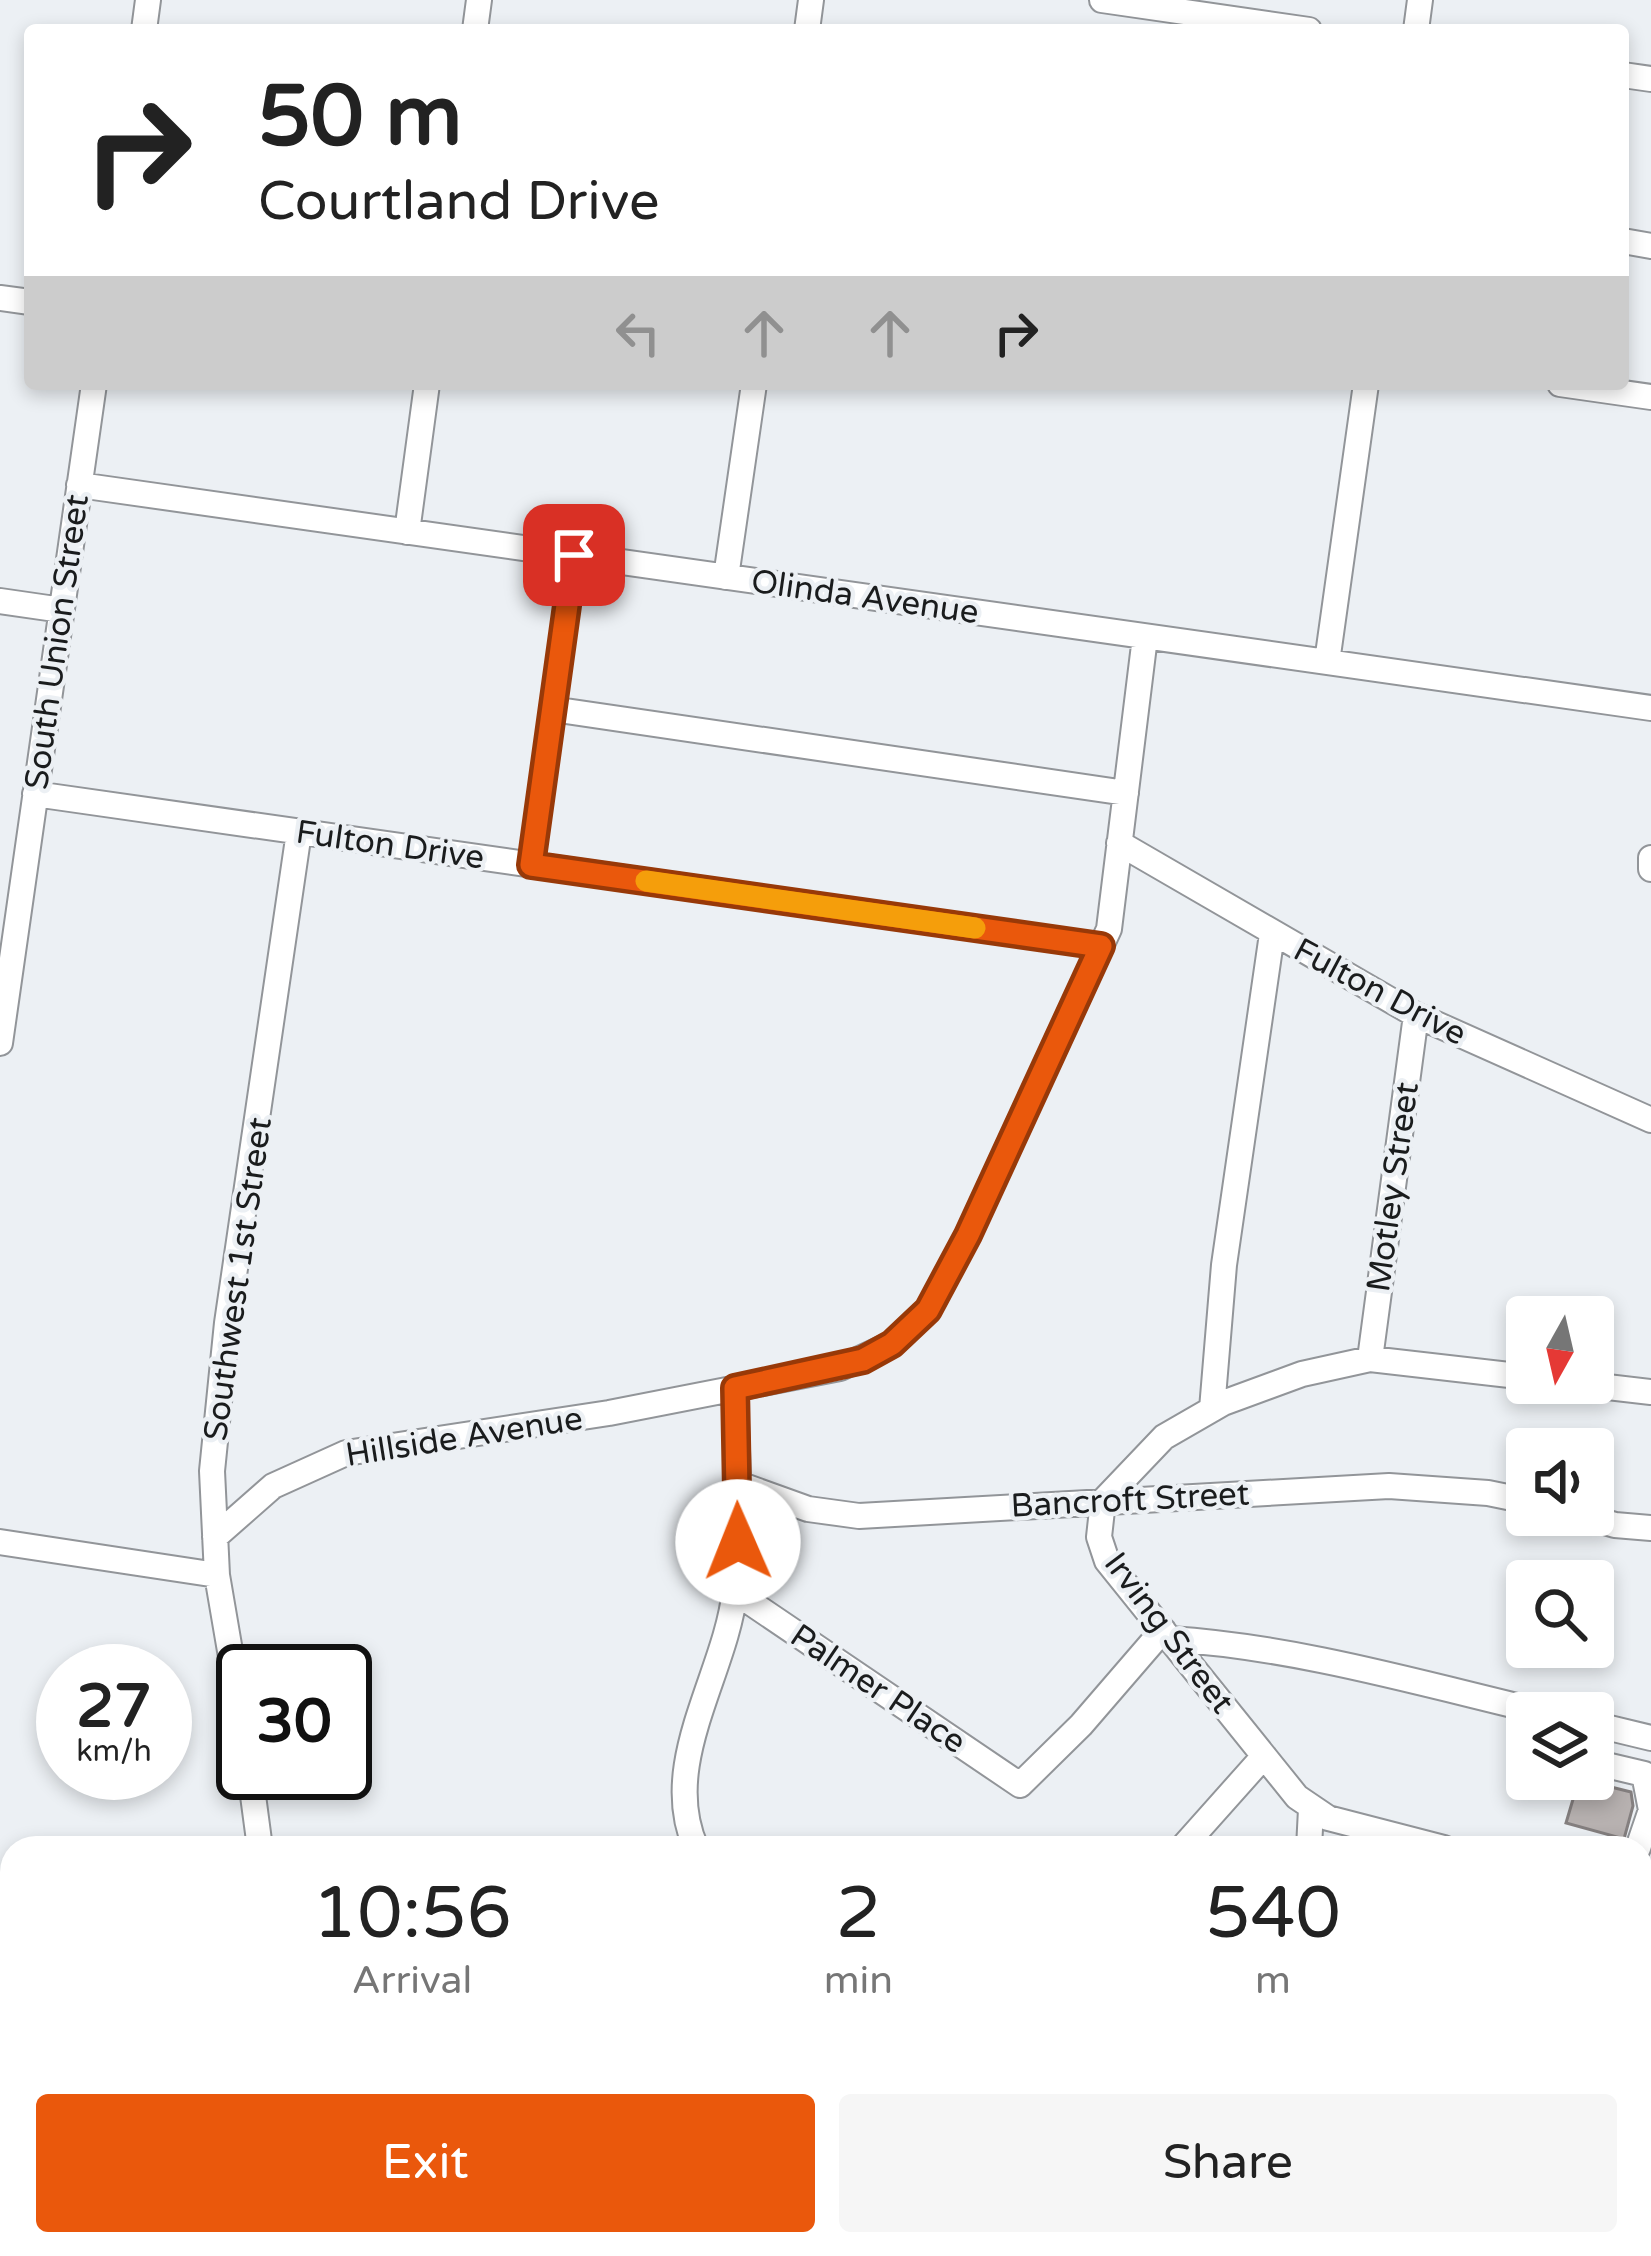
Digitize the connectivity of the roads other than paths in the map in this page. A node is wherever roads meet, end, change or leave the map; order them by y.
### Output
1 (1102, 0) edge
2 (1268, 24) edge
3 (93, 390) edge
4 (426, 390) edge
5 (753, 390) edge
6 (1365, 390) edge
7 (1602, 390) edge
8 (1651, 397) edge
9 (80, 485) junction
10 (407, 532) junction
11 (574, 555) junction
12 (726, 577) junction
13 (0, 601) edge
14 (62, 610) junction
15 (1145, 637) junction
16 (1327, 662) junction
17 (1651, 708) edge
18 (552, 709) junction
19 (1126, 793) junction
20 (35, 794) junction
21 (299, 832) junction
22 (1119, 843) junction
23 (1651, 858) edge
24 (531, 865) junction
25 (1651, 869) edge
26 (9, 908) edge
27 (1272, 934) junction
28 (1101, 946) junction
29 (1416, 1016) junction
30 (0, 1043) edge
31 (1651, 1120) edge
32 (1370, 1359) junction
33 (1506, 1375) edge
34 (735, 1388) junction
35 (1614, 1388) edge
36 (1651, 1392) edge
37 (1212, 1409) junction
38 (736, 1483) junction
39 (1506, 1497) edge
40 (1102, 1501) junction
41 (1614, 1525) edge
42 (1651, 1528) edge
43 (215, 1537) junction
44 (0, 1542) edge
45 (217, 1576) junction
46 (735, 1592) junction
47 (1167, 1635) junction
48 (229, 1644) edge
49 (1506, 1704) edge
50 (1614, 1729) edge
51 (1651, 1738) edge
52 (1264, 1756) junction
53 (1614, 1767) edge
54 (254, 1800) edge
55 (1311, 1809) junction
56 (258, 1836) edge
57 (690, 1836) edge
58 (1193, 1836) edge
59 (1310, 1836) edge
60 (1398, 1836) edge
61 (1642, 1836) edge

1 - 2 street
3 - 9 street, South Union Street
4 - 10 street
5 - 12 street
6 - 16 street
7 - 8 street
9 - 10 street, Olinda Avenue
9 - 14 street, South Union Street
10 - 11 street, Olinda Avenue
11 - 12 street, Olinda Avenue
11 - 18 street
12 - 15 street, Olinda Avenue
13 - 14 street
14 - 20 street, South Union Street
15 - 16 street, Olinda Avenue
15 - 19 street, Hillside Avenue
16 - 17 street, Olinda Avenue
18 - 19 street
18 - 24 street
19 - 22 street, Hillside Avenue
20 - 21 street, Fulton Drive
20 - 26 street, South Union Street
21 - 24 street, Fulton Drive
21 - 43 street, Southwest 1st Street
22 - 27 street, Fulton Drive
22 - 28 street, Hillside Avenue
23 - 25 street
24 - 28 street, Fulton Drive
26 - 30 street, South Union Street
27 - 29 street, Fulton Drive
27 - 37 street
28 - 34 street, Hillside Avenue
29 - 31 street, Fulton Drive
29 - 32 street, Motley Street
32 - 33 street
32 - 37 street
34 - 38 street
34 - 43 street, Hillside Avenue
35 - 36 street
37 - 40 street
38 - 40 street, Bancroft Street
38 - 46 street
39 - 40 street, Bancroft Street
40 - 47 street, Irving Street
41 - 42 street
43 - 45 street, Southwest 1st Street
44 - 45 street
45 - 48 street, Southwest 1st Street
46 - 47 street, Palmer Place
46 - 57 street
47 - 49 street
47 - 52 street, Irving Street
50 - 51 street
52 - 55 street, Irving Street
52 - 58 street
53 - 61 street
54 - 56 street
55 - 59 street
55 - 60 street

